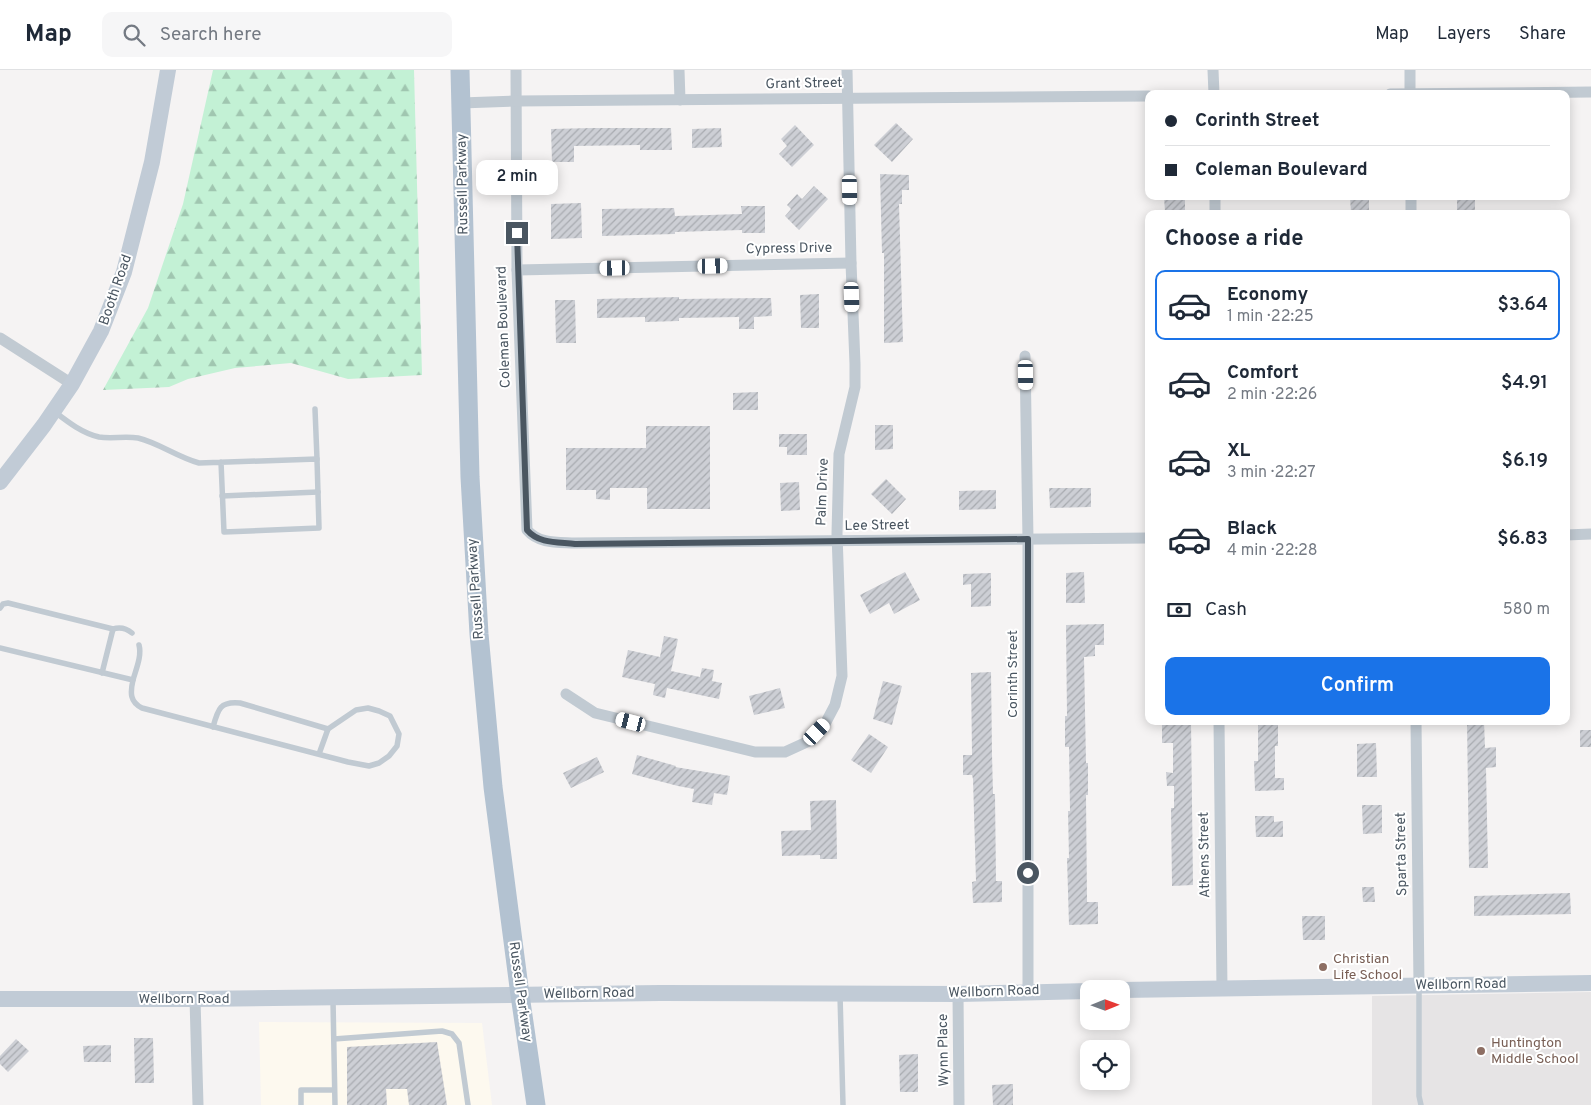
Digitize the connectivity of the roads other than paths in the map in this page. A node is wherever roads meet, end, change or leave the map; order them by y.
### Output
1 (168, 70) edge
2 (460, 70) edge
3 (516, 70) edge
4 (679, 70) edge
5 (847, 70) edge
6 (1214, 70) edge
7 (1410, 70) edge
8 (1214, 90) edge
9 (1410, 90) edge
10 (1570, 92) edge
11 (1591, 92) edge
12 (1145, 96) edge
13 (848, 98) junction
14 (680, 100) junction
15 (516, 101) junction
16 (460, 103) junction
17 (851, 263) junction
18 (517, 270) junction
19 (0, 338) edge
20 (1025, 356) dead end
21 (72, 384) junction
22 (315, 409) dead end
23 (53, 411) junction
24 (317, 459) junction
25 (221, 462) junction
26 (0, 482) edge
27 (318, 492) junction
28 (222, 496) junction
29 (1570, 534) edge
30 (1591, 534) edge
31 (1145, 538) edge
32 (1028, 539) junction
33 (837, 541) junction
34 (575, 544) joint
35 (0, 608) edge
36 (113, 629) junction
37 (132, 632) dead end
38 (139, 645) dead end
39 (0, 648) edge
40 (102, 673) junction
41 (133, 680) junction
42 (566, 694) dead end
43 (1219, 725) edge
44 (1416, 725) edge
45 (213, 727) junction
46 (328, 729) junction
47 (319, 754) junction
48 (1591, 983) edge
49 (1419, 986) junction
50 (1222, 989) junction
51 (1080, 990) edge
52 (1130, 990) edge
53 (1028, 991) junction
54 (840, 994) junction
55 (958, 994) junction
56 (520, 995) junction
57 (333, 998) junction
58 (0, 999) edge
59 (195, 999) junction
60 (334, 1039) junction
61 (334, 1090) junction
62 (198, 1105) edge
63 (301, 1105) edge
64 (335, 1105) edge
65 (468, 1105) edge
66 (536, 1105) edge
67 (843, 1105) edge
68 (959, 1105) edge
69 (1420, 1105) edge

1 - 21 street, Booth Road
2 - 16 main road, Russell Parkway
3 - 15 street, Coleman Boulevard
4 - 14 street
5 - 13 street, Palm Drive
6 - 8 street
7 - 9 street
10 - 11 street
12 - 13 street, Grant Street
13 - 14 street, Grant Street
13 - 17 street, Palm Drive
14 - 15 street, Grant Street
15 - 16 street, Grant Street
15 - 18 street, Coleman Boulevard
16 - 56 main road, Russell Parkway
17 - 18 street, Cypress Drive
17 - 33 street, Palm Drive
18 - 34 street, Coleman Boulevard
19 - 21 street
20 - 32 street, Corinth Street
21 - 23 street, Booth Road
22 - 24 lane
23 - 25 lane
23 - 26 street, Booth Road
24 - 25 lane
24 - 27 lane
25 - 28 lane
27 - 28 lane
27 - 28 lane
29 - 30 street
31 - 32 street, Lee Street
32 - 33 street, Lee Street
32 - 53 street, Corinth Street
33 - 34 street, Lee Street
33 - 42 street, Palm Drive
35 - 36 lane
36 - 37 lane
36 - 40 lane
38 - 41 lane
39 - 40 lane
40 - 41 lane
41 - 45 lane
43 - 50 street, Athens Street
44 - 49 street, Sparta Street
45 - 46 lane
45 - 47 lane
46 - 47 lane
46 - 47 lane
48 - 49 street, Wellborn Road
49 - 50 street, Wellborn Road
49 - 69 lane
50 - 52 street, Wellborn Road
51 - 53 street, Wellborn Road
53 - 55 street, Wellborn Road
54 - 55 street, Wellborn Road
54 - 56 street, Wellborn Road
54 - 67 lane
55 - 68 street, Wynn Place
56 - 57 street, Wellborn Road
56 - 66 main road, Russell Parkway
57 - 59 street, Wellborn Road
57 - 60 lane
58 - 59 street, Wellborn Road
59 - 62 street
60 - 61 lane
60 - 65 lane
61 - 63 lane
61 - 64 lane

